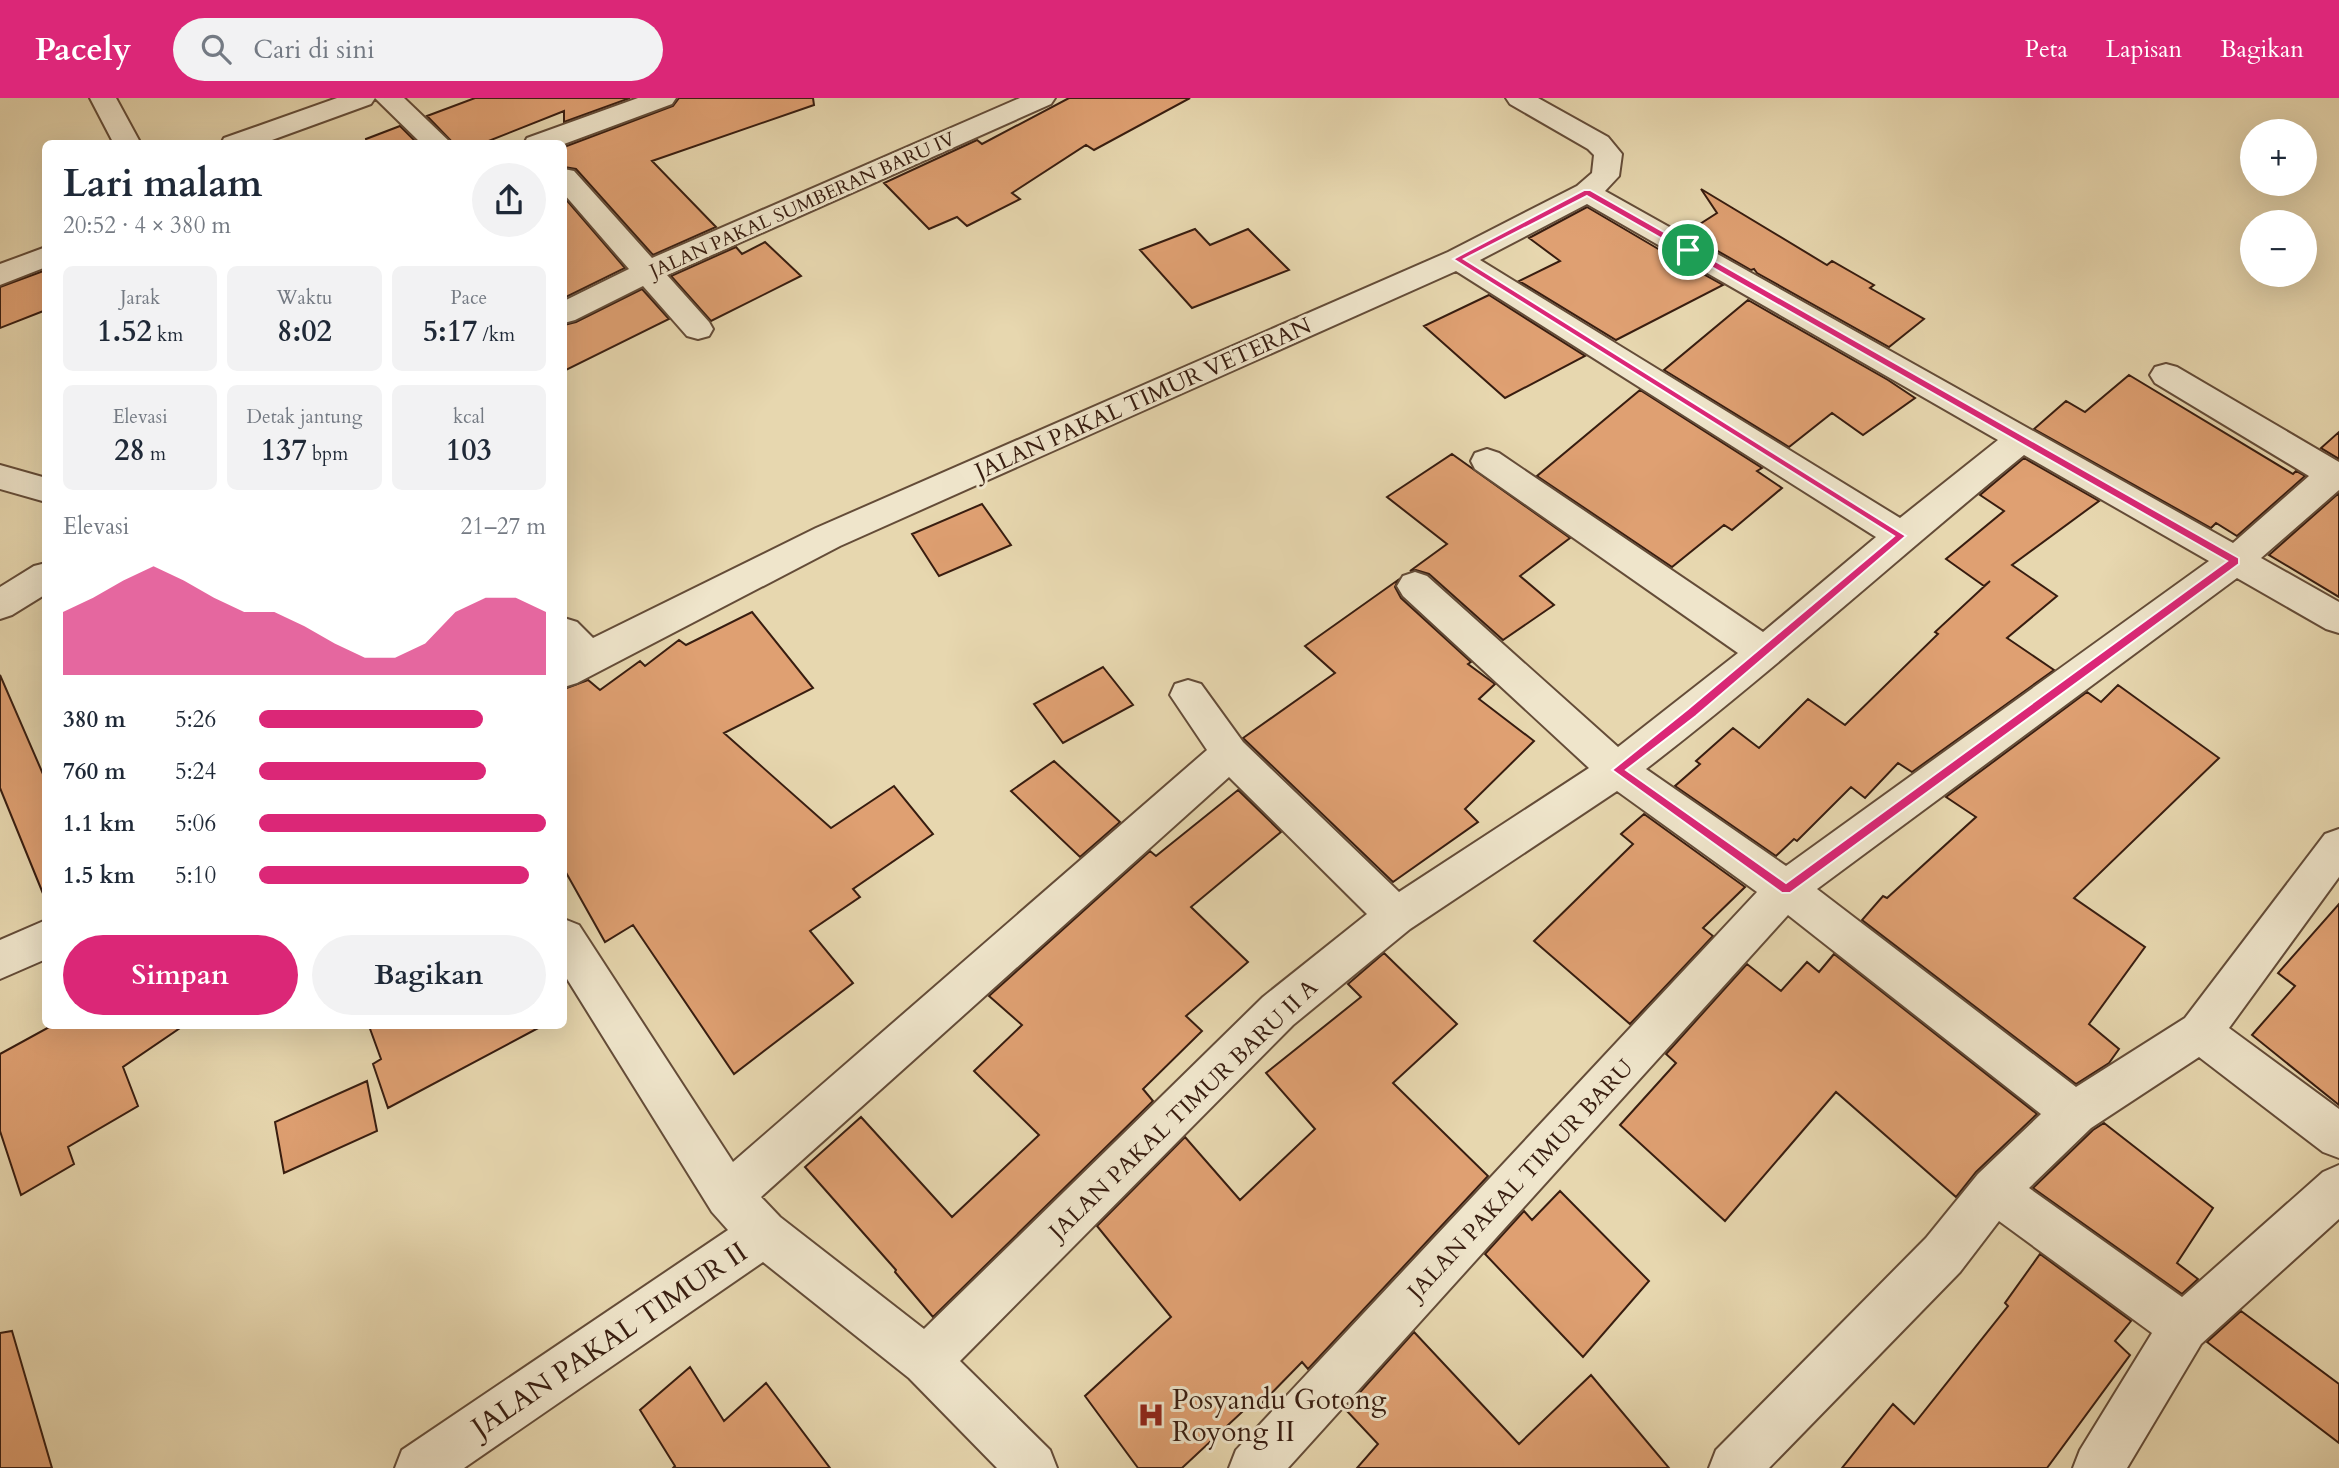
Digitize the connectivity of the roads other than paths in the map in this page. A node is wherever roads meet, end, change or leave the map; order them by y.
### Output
1 (103, 98) edge
2 (362, 98) edge
3 (388, 98) edge
4 (663, 98) edge
5 (1042, 98) edge
6 (1520, 98) edge
7 (126, 140) edge
8 (245, 140) edge
9 (435, 140) edge
10 (548, 140) edge
11 (567, 180) edge
12 (1587, 192) junction
13 (42, 258) edge
14 (1458, 259) junction
15 (647, 272) junction
16 (0, 275) edge
17 (567, 312) edge
18 (698, 329) dead end
19 (2166, 375) dead end
20 (2021, 440) junction
21 (1487, 461) dead end
22 (2336, 476) edge
23 (0, 477) edge
24 (42, 488) edge
25 (1901, 536) junction
26 (2235, 561) junction
27 (42, 579) edge
28 (1415, 586) dead end
29 (0, 605) edge
30 (2339, 620) edge
31 (567, 640) edge
32 (1763, 651) junction
33 (576, 665) edge
34 (1188, 695) dead end
35 (1230, 753) junction
36 (1617, 770) junction
37 (2339, 846) edge
38 (1786, 890) junction
39 (1396, 916) junction
40 (42, 941) edge
41 (567, 943) edge
42 (0, 960) edge
43 (2200, 1032) junction
44 (2075, 1113) junction
45 (2339, 1136) edge
46 (2339, 1188) edge
47 (1994, 1190) junction
48 (728, 1196) junction
49 (764, 1233) junction
50 (2184, 1327) junction
51 (926, 1361) junction
52 (420, 1468) edge
53 (1032, 1468) edge
54 (1254, 1468) edge
55 (1734, 1468) edge
56 (2098, 1468) edge

1 - 7 street
2 - 8 street
3 - 9 street
4 - 10 street
5 - 15 street, JALAN PAKAL SUMBERAN BARU IV
6 - 12 street, JALAN PAKAL TIMUR VETERAN
11 - 15 street
12 - 14 street, JALAN PAKAL TIMUR VETERAN
12 - 20 street
13 - 16 street
14 - 25 street
14 - 33 street, JALAN PAKAL TIMUR VETERAN
15 - 17 street, JALAN PAKAL SUMBERAN BARU IV
15 - 18 street
19 - 22 street, JALAN PAKAL TIMUR BARU
20 - 25 street, JALAN PAKAL TIMUR BARU II A
20 - 26 street
21 - 32 street
22 - 26 street, JALAN PAKAL TIMUR BARU
23 - 24 street
25 - 32 street, JALAN PAKAL TIMUR BARU II A
26 - 30 street
26 - 38 street, JALAN PAKAL TIMUR BARU
27 - 29 street
28 - 36 street
31 - 33 street
32 - 36 street, JALAN PAKAL TIMUR BARU II A
34 - 35 street
35 - 39 street
35 - 48 street
36 - 38 street
36 - 39 street, JALAN PAKAL TIMUR BARU II A
37 - 43 street
38 - 44 street
38 - 54 street, JALAN PAKAL TIMUR BARU
39 - 51 street, JALAN PAKAL TIMUR BARU II A
40 - 42 street
41 - 48 street
43 - 44 street
43 - 45 street
44 - 47 street
46 - 50 street
47 - 50 street
47 - 55 street
48 - 49 street
49 - 51 street
49 - 52 street, JALAN PAKAL TIMUR II
50 - 56 street
51 - 53 street

